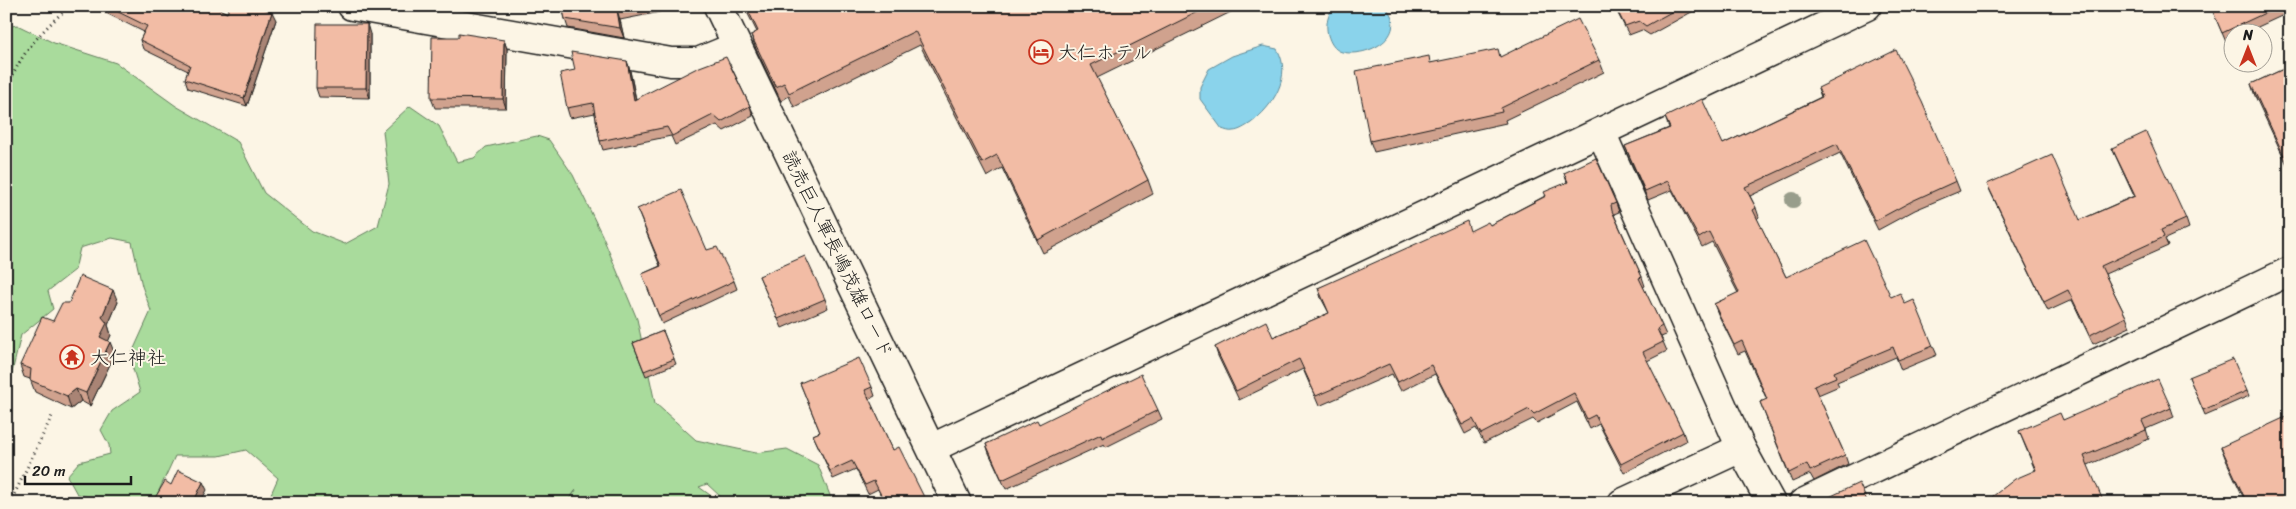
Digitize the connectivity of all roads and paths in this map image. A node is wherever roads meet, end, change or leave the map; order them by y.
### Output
1 (70, 6) edge
2 (352, 6) edge
3 (718, 6) edge
4 (1867, 6) edge
5 (737, 46) junction
6 (6, 95) edge
7 (6, 107) edge
8 (1601, 132) junction
9 (6, 157) edge
10 (2290, 271) edge
11 (52, 416) dead end
12 (932, 448) junction
13 (1741, 448) junction
14 (10, 503) edge
15 (958, 503) edge
16 (1622, 503) edge
17 (1771, 503) edge
18 (1803, 503) edge

1 - 6 path
2 - 5 street
3 - 5 street, 読売巨人軍長嶋茂雄ロード
4 - 8 street
5 - 12 street, 読売巨人軍長嶋茂雄ロード
7 - 9 path
8 - 12 street
8 - 13 street
10 - 18 street
11 - 14 path
12 - 15 street, 読売巨人軍長嶋茂雄ロード
13 - 16 street
13 - 17 street

